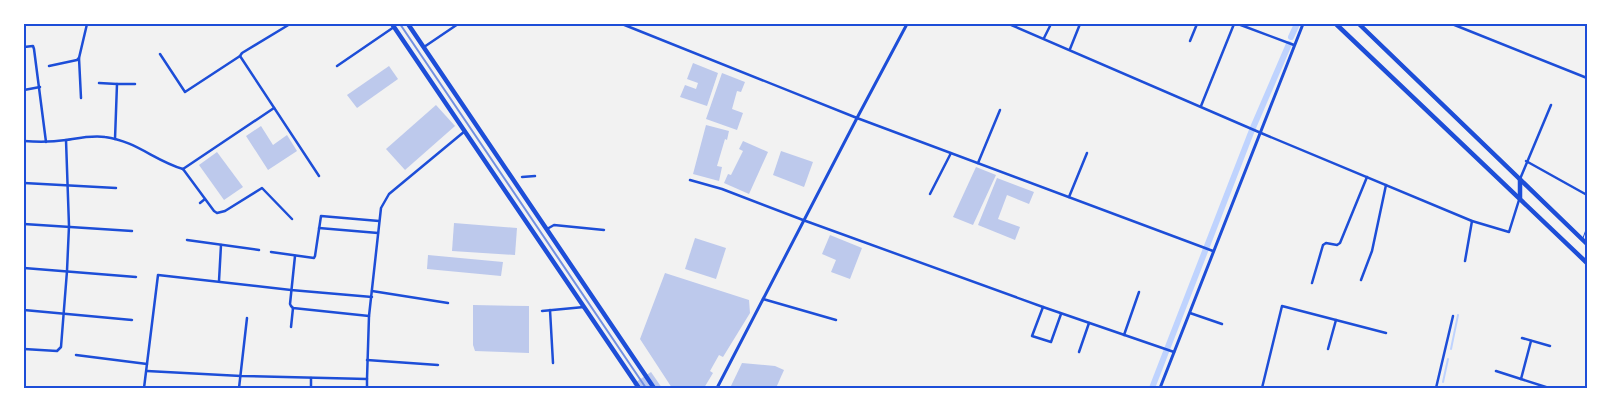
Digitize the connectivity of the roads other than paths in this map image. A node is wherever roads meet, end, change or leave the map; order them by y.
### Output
1 (86, 24) edge
2 (290, 24) edge
3 (408, 24) edge
4 (458, 24) edge
5 (622, 24) edge
6 (907, 24) edge
7 (1009, 24) edge
8 (1051, 24) edge
9 (1080, 24) edge
10 (1197, 24) edge
11 (1234, 24) edge
12 (1238, 24) edge
13 (1303, 24) edge
14 (1336, 24) edge
15 (1359, 24) edge
16 (1452, 24) edge
17 (393, 26) edge
18 (1044, 38) junction
19 (1190, 41) dead end
20 (1294, 45) junction
21 (24, 47) edge
22 (424, 47) junction
23 (1070, 49) junction
24 (160, 54) dead end
25 (240, 56) junction
26 (79, 58) junction
27 (49, 66) dead end
28 (338, 66) dead end
29 (1587, 78) edge
30 (99, 83) dead end
31 (117, 84) junction
32 (135, 84) dead end
33 (40, 87) junction
34 (24, 90) edge
35 (81, 98) dead end
36 (1551, 105) dead end
37 (1200, 106) junction
38 (274, 108) junction
39 (1000, 110) dead end
40 (857, 118) junction
41 (465, 132) junction
42 (1261, 133) junction
43 (115, 139) junction
44 (66, 140) junction
45 (24, 141) edge
46 (46, 142) junction
47 (1087, 152) dead end
48 (951, 153) junction
49 (1526, 161) junction
50 (978, 163) junction
51 (183, 169) junction
52 (319, 176) dead end
53 (535, 176) dead end
54 (522, 177) dead end
55 (1367, 177) junction
56 (1520, 178) junction
57 (690, 180) dead end
58 (24, 183) edge
59 (68, 185) junction
60 (1386, 185) junction
61 (116, 188) dead end
62 (930, 194) dead end
63 (1587, 195) edge
64 (1069, 197) junction
65 (1520, 198) junction
66 (205, 199) junction
67 (200, 203) dead end
68 (292, 219) dead end
69 (803, 220) junction
70 (379, 221) junction
71 (1472, 221) junction
72 (24, 224) edge
73 (69, 226) junction
74 (1587, 227) edge
75 (319, 228) junction
76 (547, 230) junction
77 (604, 230) dead end
78 (132, 231) dead end
79 (378, 234) junction
80 (1582, 239) junction
81 (187, 240) dead end
82 (1587, 244) edge
83 (221, 245) junction
84 (260, 250) dead end
85 (1212, 251) junction
86 (271, 252) dead end
87 (295, 256) junction
88 (567, 259) junction
89 (1465, 261) dead end
90 (1587, 263) edge
91 (556, 266) junction
92 (24, 268) edge
93 (67, 271) junction
94 (136, 277) dead end
95 (1361, 280) dead end
96 (219, 281) junction
97 (1312, 283) dead end
98 (291, 290) junction
99 (372, 291) junction
100 (1139, 292) dead end
101 (372, 297) junction
102 (763, 298) junction
103 (448, 303) dead end
104 (584, 307) junction
105 (1043, 307) junction
106 (293, 308) junction
107 (24, 310) edge
108 (550, 310) junction
109 (542, 311) dead end
110 (64, 313) junction
111 (1189, 313) junction
112 (1061, 314) junction
113 (369, 316) junction
114 (1453, 316) dead end
115 (247, 318) dead end
116 (132, 320) dead end
117 (836, 320) dead end
118 (1336, 320) junction
119 (1089, 323) junction
120 (1222, 324) dead end
121 (291, 327) dead end
122 (1386, 333) dead end
123 (1124, 335) junction
124 (1522, 338) dead end
125 (1531, 341) junction
126 (1550, 346) dead end
127 (24, 349) edge
128 (1328, 349) dead end
129 (1079, 352) dead end
130 (1174, 352) junction
131 (76, 355) dead end
132 (367, 360) junction
133 (553, 362) dead end
134 (147, 364) junction
135 (438, 365) dead end
136 (147, 371) junction
137 (1496, 371) dead end
138 (241, 376) junction
139 (311, 378) junction
140 (1521, 379) junction
141 (367, 380) junction
142 (144, 388) edge
143 (239, 388) edge
144 (311, 388) edge
145 (367, 388) edge
146 (639, 388) edge
147 (654, 388) edge
148 (717, 388) edge
149 (1160, 388) edge
150 (1262, 388) edge
151 (1436, 388) edge
152 (1549, 388) edge

1 - 26 street
2 - 25 street
3 - 22 main road
4 - 22 street
5 - 40 street
6 - 40 street
7 - 18 street
8 - 18 street
9 - 23 street
10 - 19 street
11 - 37 street
12 - 20 street
13 - 20 street
14 - 65 main road
15 - 56 main road
16 - 29 street
17 - 28 street
17 - 41 main road
18 - 23 street
20 - 42 street
21 - 33 street
22 - 76 main road
23 - 37 street
24 - 25 street
25 - 38 street
26 - 27 street
26 - 35 street
30 - 31 street
31 - 32 street
31 - 43 street
33 - 34 street
33 - 46 street
36 - 49 street
37 - 42 street
38 - 51 street
38 - 52 street
39 - 50 street
40 - 48 street
40 - 69 street
41 - 70 street
41 - 91 main road
42 - 55 street
42 - 85 street
43 - 44 street
43 - 51 street
44 - 46 street
44 - 59 street
45 - 46 street
47 - 64 street
48 - 50 street
48 - 62 street
49 - 56 street
49 - 63 street
50 - 64 street
51 - 66 street
53 - 54 street
55 - 60 street
55 - 97 street
56 - 65 main road
56 - 80 main road
57 - 69 street
58 - 59 street
59 - 61 street
59 - 73 street
60 - 71 street
60 - 95 street
64 - 85 street
65 - 71 street
65 - 90 main road
66 - 67 street
66 - 68 street
69 - 102 street
69 - 105 street
70 - 75 street
70 - 79 street
71 - 89 street
72 - 73 street
73 - 78 street
73 - 93 street
74 - 80 lane
75 - 79 street
75 - 87 street
76 - 77 street
76 - 88 main road
79 - 99 street
80 - 82 main road
81 - 83 street
83 - 84 street
83 - 96 street
85 - 111 street
86 - 87 street
87 - 98 street
88 - 91 main road
88 - 147 main road
91 - 104 main road
92 - 93 street
93 - 94 street
93 - 110 street
96 - 98 street
96 - 134 street
98 - 101 street
98 - 106 street
99 - 101 street
99 - 103 street
100 - 123 street
101 - 113 street
102 - 117 street
102 - 148 street
104 - 108 street
104 - 146 main road
105 - 112 street
105 - 112 street
106 - 113 street
106 - 121 street
107 - 110 street
108 - 109 street
108 - 133 street
110 - 116 street
110 - 127 street
111 - 120 street
111 - 130 street
112 - 119 street
113 - 132 street
114 - 151 street
115 - 138 street
118 - 122 street
118 - 128 street
118 - 150 street
119 - 123 street
119 - 129 street
123 - 130 street
124 - 125 street
125 - 126 street
125 - 140 street
130 - 149 street
131 - 134 street
132 - 135 street
132 - 141 street
134 - 136 street
136 - 138 street
136 - 142 street
137 - 140 street
138 - 139 street
138 - 143 street
139 - 141 street
139 - 144 street
140 - 152 street
141 - 145 street

